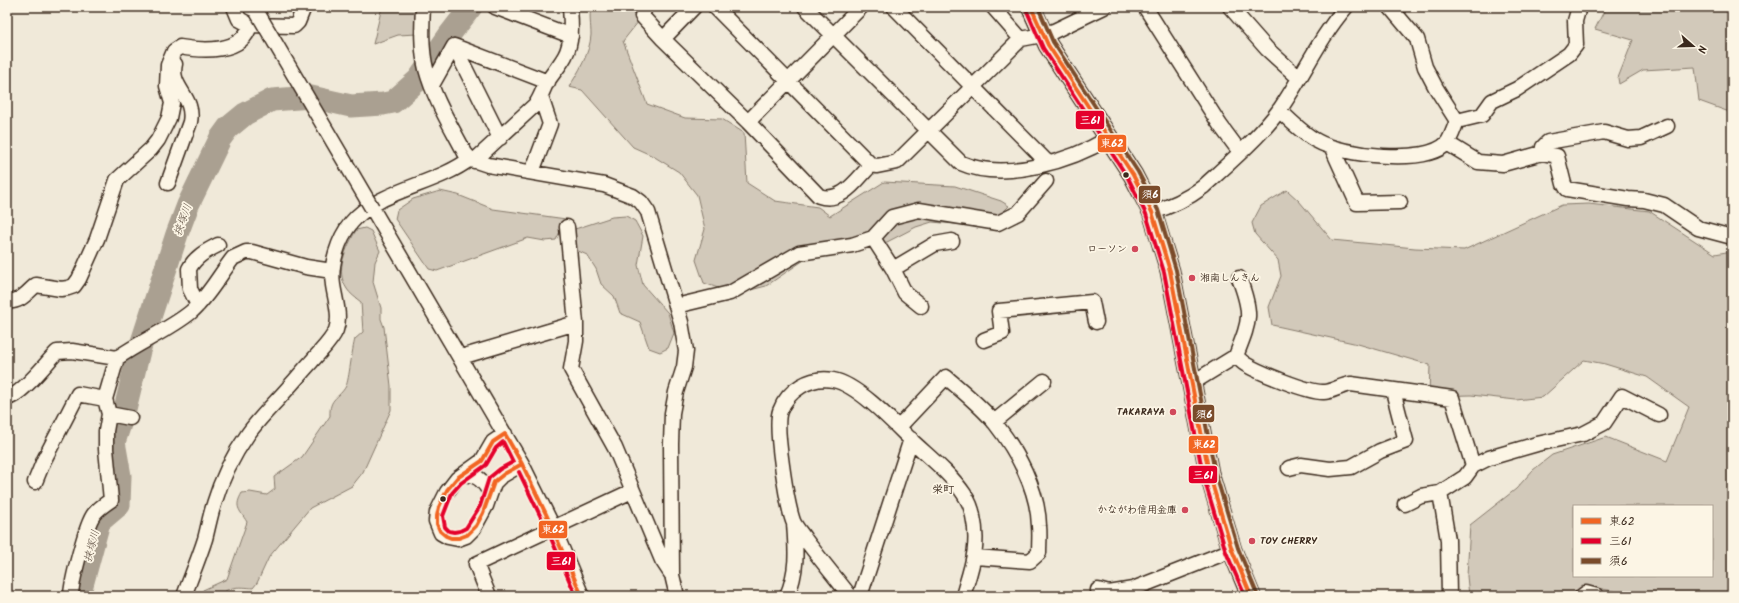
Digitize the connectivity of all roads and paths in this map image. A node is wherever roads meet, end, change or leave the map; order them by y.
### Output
1 (234, 7) edge
2 (304, 7) edge
3 (423, 7) edge
4 (495, 7) edge
5 (570, 7) edge
6 (645, 7) edge
7 (694, 7) edge
8 (715, 7) edge
9 (805, 7) edge
10 (861, 7) edge
11 (894, 7) edge
12 (993, 7) edge
13 (1031, 7) edge
14 (1104, 7) edge
15 (1145, 7) edge
16 (1230, 7) edge
17 (1346, 7) edge
18 (1390, 7) edge
19 (1578, 7) edge
20 (255, 9) edge
21 (250, 25) junction
22 (1042, 35) junction
23 (571, 36) junction
24 (833, 36) junction
25 (663, 39) junction
26 (1021, 39) junction
27 (454, 46) junction
28 (180, 47) junction
29 (1299, 78) junction
30 (430, 81) junction
31 (789, 81) junction
32 (548, 82) junction
33 (973, 87) junction
34 (541, 97) junction
35 (1279, 110) junction
36 (1457, 121) junction
37 (748, 122) junction
38 (1667, 126) dead end
39 (929, 131) junction
40 (500, 138) junction
41 (1109, 138) junction
42 (1447, 143) junction
43 (1332, 148) junction
44 (1240, 152) junction
45 (1542, 153) junction
46 (472, 160) junction
47 (1048, 163) junction
48 (872, 165) junction
49 (532, 172) junction
50 (1046, 181) dead end
51 (168, 183) dead end
52 (1400, 202) dead end
53 (1152, 212) junction
54 (567, 227) dead end
55 (873, 238) junction
56 (1732, 238) edge
57 (952, 241) dead end
58 (218, 245) dead end
59 (893, 269) junction
60 (332, 271) junction
61 (1239, 278) dead end
62 (7, 301) edge
63 (198, 305) junction
64 (676, 306) junction
65 (921, 306) dead end
66 (1096, 322) dead end
67 (576, 323) junction
68 (984, 340) dead end
69 (1236, 356) junction
70 (461, 357) junction
71 (118, 358) junction
72 (1044, 381) dead end
73 (1192, 383) junction
74 (1393, 391) junction
75 (7, 398) edge
76 (105, 400) junction
77 (1659, 416) dead end
78 (994, 422) junction
79 (899, 427) junction
80 (505, 434) junction
81 (911, 439) junction
82 (522, 464) junction
83 (1473, 466) junction
84 (1289, 468) dead end
85 (463, 476) junction
86 (35, 482) dead end
87 (632, 491) junction
88 (490, 493) junction
89 (1440, 493) junction
90 (1405, 504) dead end
91 (794, 523) junction
92 (553, 527) junction
93 (1232, 550) junction
94 (975, 557) junction
95 (672, 575) junction
96 (1098, 590) dead end
97 (71, 596) edge
98 (184, 596) edge
99 (489, 596) edge
100 (582, 596) edge
101 (677, 596) edge
102 (788, 596) edge
103 (850, 596) edge
104 (860, 596) edge
105 (963, 596) edge
106 (1251, 596) edge
107 (1448, 596) edge
108 (1582, 596) edge
109 (1597, 596) edge

1 - 21 street
2 - 21 street
3 - 30 street
4 - 23 street
5 - 23 street
6 - 25 street
7 - 25 street
8 - 31 street
9 - 24 street
10 - 24 street
11 - 33 street
12 - 26 street
13 - 22 main road
14 - 22 street
15 - 44 street
16 - 29 street
17 - 29 street
18 - 36 street
19 - 36 street
20 - 70 street, bridge
21 - 28 street
22 - 26 street
22 - 41 main road
23 - 32 street
24 - 31 street
24 - 39 street
25 - 37 street
26 - 33 street
27 - 30 street
27 - 32 street
27 - 40 street
28 - 51 street
28 - 62 street
29 - 35 street
30 - 46 street
31 - 37 street
31 - 48 street
32 - 34 street
33 - 39 street
33 - 47 street
34 - 40 street
34 - 49 street
35 - 43 street
35 - 44 street
36 - 42 street
37 - 48 street
38 - 45 street
39 - 47 street
39 - 48 street
40 - 46 street
41 - 47 street
41 - 53 main road
42 - 43 street
42 - 45 street
43 - 52 street
44 - 53 street
45 - 56 street
46 - 49 street
46 - 60 street
49 - 64 street
50 - 55 street
53 - 73 main road
54 - 67 street
55 - 59 street
55 - 64 street
57 - 59 street
58 - 63 street
59 - 65 street
60 - 63 street
60 - 98 street
61 - 69 street
63 - 71 street
64 - 95 street
66 - 68 street
67 - 70 street
67 - 87 street
69 - 73 street
69 - 74 street
70 - 80 street
71 - 75 street
71 - 76 street
72 - 78 street
73 - 93 main road
74 - 83 street
74 - 84 street
76 - 86 street
76 - 97 street
77 - 83 street
78 - 79 street
78 - 94 street
79 - 81 street
79 - 91 street
80 - 82 street
80 - 85 street
81 - 94 street
81 - 104 street
82 - 88 street
82 - 92 street
83 - 89 street
85 - 88 street
85 - 88 street
87 - 92 street
87 - 95 street
89 - 90 street
89 - 107 street
91 - 102 street
91 - 103 street
92 - 99 street
92 - 100 street
93 - 96 street
93 - 106 main road
94 - 105 street
95 - 101 street
108 - 109 street

